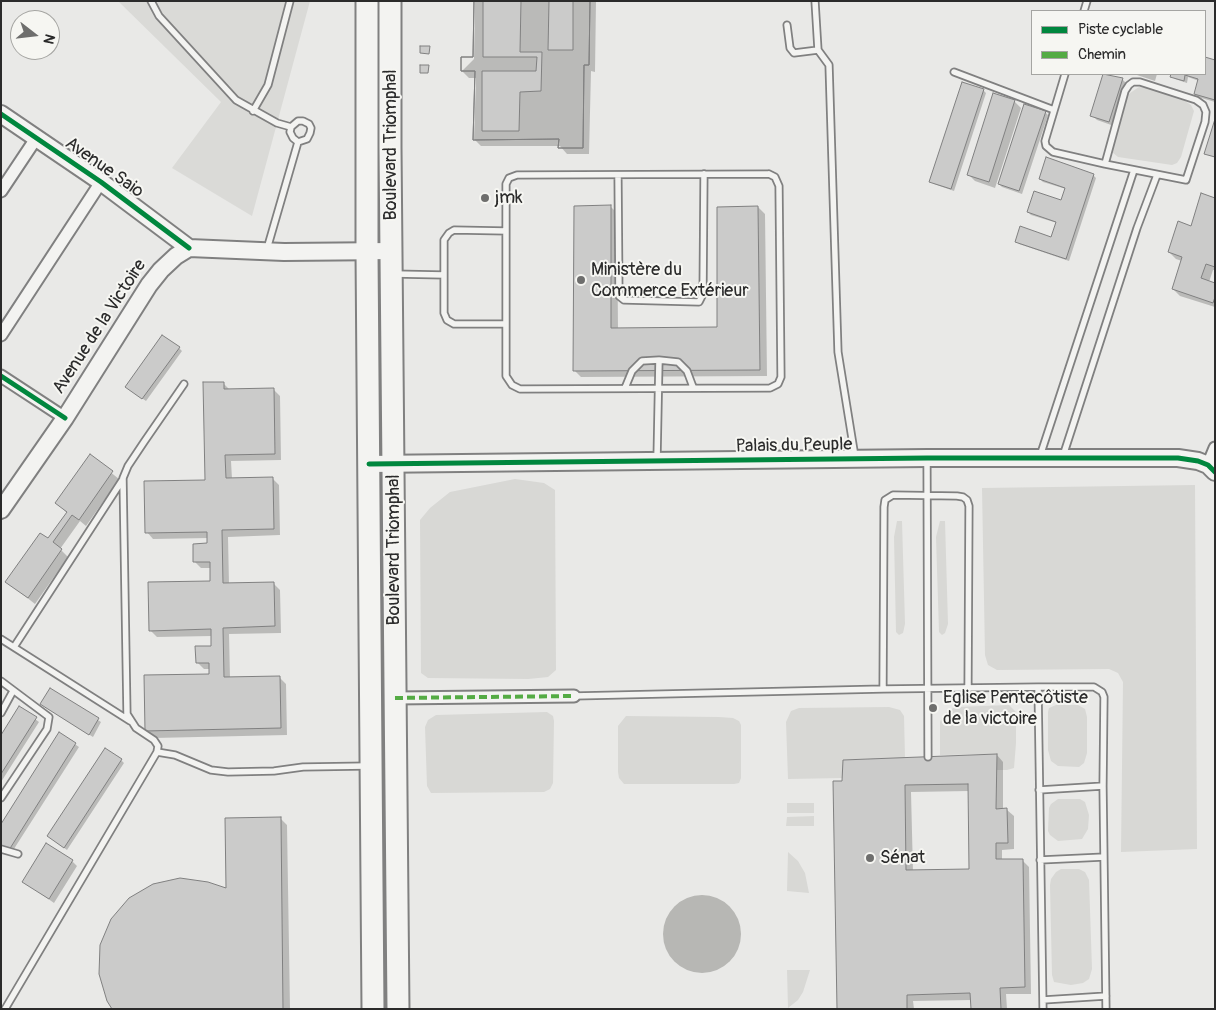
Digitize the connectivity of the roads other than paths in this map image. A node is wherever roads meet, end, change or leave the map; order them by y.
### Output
1 (151, 1) edge
2 (290, 1) edge
3 (367, 1) edge
4 (390, 1) edge
5 (816, 1) edge
6 (787, 25) dead end
7 (818, 50) junction
8 (954, 72) dead end
9 (1065, 75) edge
10 (1054, 110) junction
11 (253, 111) junction
12 (1, 114) edge
13 (290, 130) junction
14 (37, 137) junction
15 (298, 142) junction
16 (1105, 164) junction
17 (1134, 170) junction
18 (704, 174) junction
19 (618, 175) junction
20 (1157, 175) junction
21 (101, 182) junction
22 (1, 191) edge
23 (506, 231) junction
24 (189, 248) junction
25 (392, 251) junction
26 (266, 252) junction
27 (367, 252) junction
28 (392, 274) junction
29 (444, 275) junction
30 (506, 324) junction
31 (1, 335) edge
32 (659, 360) junction
33 (1, 376) edge
34 (184, 384) dead end
35 (692, 387) junction
36 (625, 388) junction
37 (658, 388) junction
38 (65, 418) junction
39 (1215, 448) edge
40 (927, 458) junction
41 (1040, 458) junction
42 (1063, 458) junction
43 (855, 459) junction
44 (657, 461) junction
45 (394, 463) junction
46 (369, 464) junction
47 (1211, 469) edge
48 (123, 478) junction
49 (928, 496) junction
50 (1, 510) edge
51 (1, 639) edge
52 (14, 647) junction
53 (1, 681) edge
54 (1038, 687) junction
55 (928, 688) junction
56 (968, 688) junction
57 (883, 689) junction
58 (13, 691) junction
59 (574, 696) joint
60 (395, 698) junction
61 (1, 714) edge
62 (130, 722) junction
63 (157, 752) junction
64 (928, 757) dead end
65 (371, 766) junction
66 (1103, 786) junction
67 (1039, 790) junction
68 (1, 798) edge
69 (1, 849) edge
70 (18, 854) dead end
71 (1104, 857) junction
72 (1040, 860) junction
73 (1106, 996) junction
74 (1043, 1000) junction
75 (5, 1009) edge
76 (373, 1009) edge
77 (398, 1009) edge
78 (1043, 1009) edge
79 (1106, 1009) edge

1 - 11 lane
2 - 11 lane
3 - 27 highway, Boulevard Triomphal
4 - 25 highway, Boulevard Triomphal
5 - 7 lane
6 - 7 lane
7 - 43 lane
8 - 10 lane
9 - 10 lane
10 - 16 lane
11 - 13 lane
12 - 14 street, Avenue Saio
13 - 15 lane
13 - 15 lane
14 - 21 street, Avenue Saio
14 - 22 street
15 - 26 lane
16 - 17 lane
16 - 20 lane
17 - 20 lane
17 - 41 lane
18 - 19 lane
18 - 19 lane
18 - 35 lane
19 - 23 lane
20 - 42 lane
21 - 24 street, Avenue Saio
21 - 31 street
23 - 29 lane
23 - 30 lane
24 - 26 street
24 - 38 street, Avenue de la Victoire
25 - 27 street
25 - 28 highway, Boulevard Triomphal
26 - 27 street
27 - 46 highway, Boulevard Triomphal
28 - 29 lane
28 - 45 highway, Boulevard Triomphal
29 - 30 lane
30 - 36 lane
32 - 35 lane
32 - 36 lane
32 - 37 lane
33 - 38 street
34 - 48 lane
35 - 37 lane
36 - 37 lane
37 - 44 lane
38 - 50 street, Avenue de la Victoire
39 - 47 street
40 - 41 street, Palais du Peuple
40 - 43 street, Palais du Peuple
40 - 49 lane
41 - 42 street, Palais du Peuple
42 - 47 street, Palais du Peuple
43 - 44 street, Palais du Peuple
44 - 45 street, Palais du Peuple
45 - 46 street, Palais du Peuple
45 - 60 highway, Boulevard Triomphal
46 - 65 highway, Boulevard Triomphal
48 - 52 lane
48 - 62 lane
49 - 55 lane
49 - 56 lane
49 - 57 lane
51 - 52 lane
52 - 62 lane
53 - 58 lane
54 - 56 lane
54 - 66 lane
54 - 67 lane
55 - 56 lane
55 - 57 lane
55 - 64 lane
57 - 59 lane
58 - 61 lane
58 - 68 lane
59 - 60 street
60 - 77 highway, Boulevard Triomphal
62 - 63 lane
63 - 65 lane
63 - 75 lane
65 - 76 highway, Boulevard Triomphal
66 - 67 lane
66 - 71 lane
67 - 72 lane
69 - 70 lane
71 - 72 lane
71 - 73 lane
72 - 74 lane
73 - 74 lane
73 - 79 lane
74 - 78 lane

